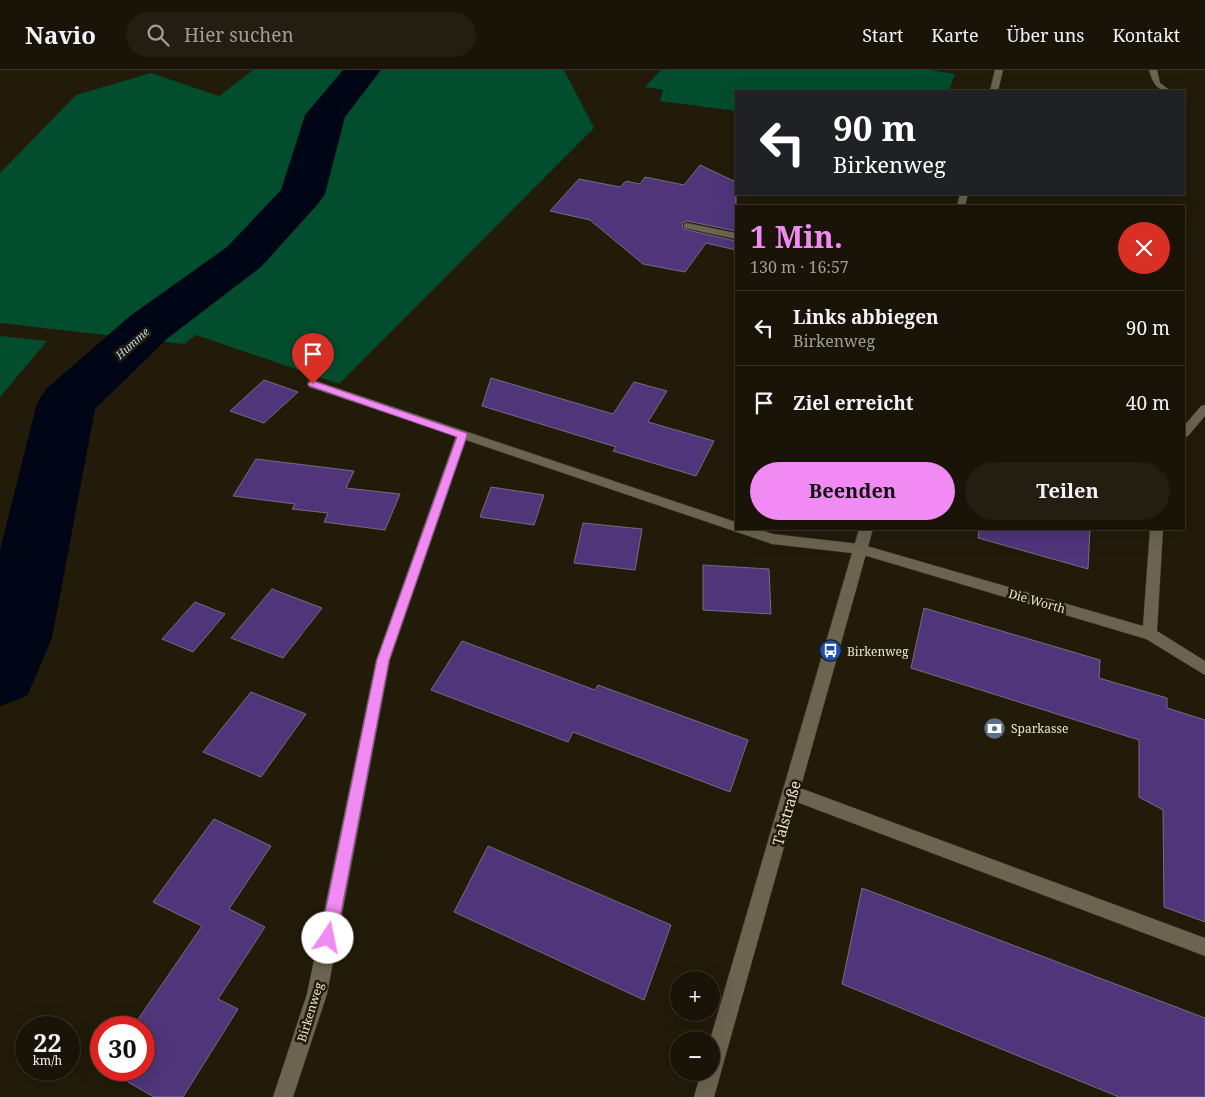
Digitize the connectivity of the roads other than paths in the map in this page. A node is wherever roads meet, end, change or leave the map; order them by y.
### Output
1 (999, 70) edge
2 (1153, 70) edge
3 (994, 90) edge
4 (1166, 90) edge
5 (686, 226) dead end
6 (735, 236) edge
7 (313, 384) dead end
8 (1205, 409) edge
9 (1185, 432) edge
10 (462, 435) junction
11 (735, 527) edge
12 (746, 530) edge
13 (866, 530) edge
14 (1157, 530) edge
15 (860, 549) junction
16 (1150, 634) junction
17 (1205, 669) edge
18 (792, 793) junction
19 (1205, 947) edge
20 (283, 1097) edge
21 (704, 1097) edge

1 - 3 street
2 - 4 street
5 - 6 street
7 - 10 street
8 - 9 street
10 - 11 street
10 - 20 street, Birkenweg
12 - 15 street
13 - 15 street, Talstraße
14 - 16 street
15 - 16 street, Die Worth
15 - 18 street, Talstraße
16 - 17 street, Die Worth
18 - 19 street
18 - 21 street, Talstraße

